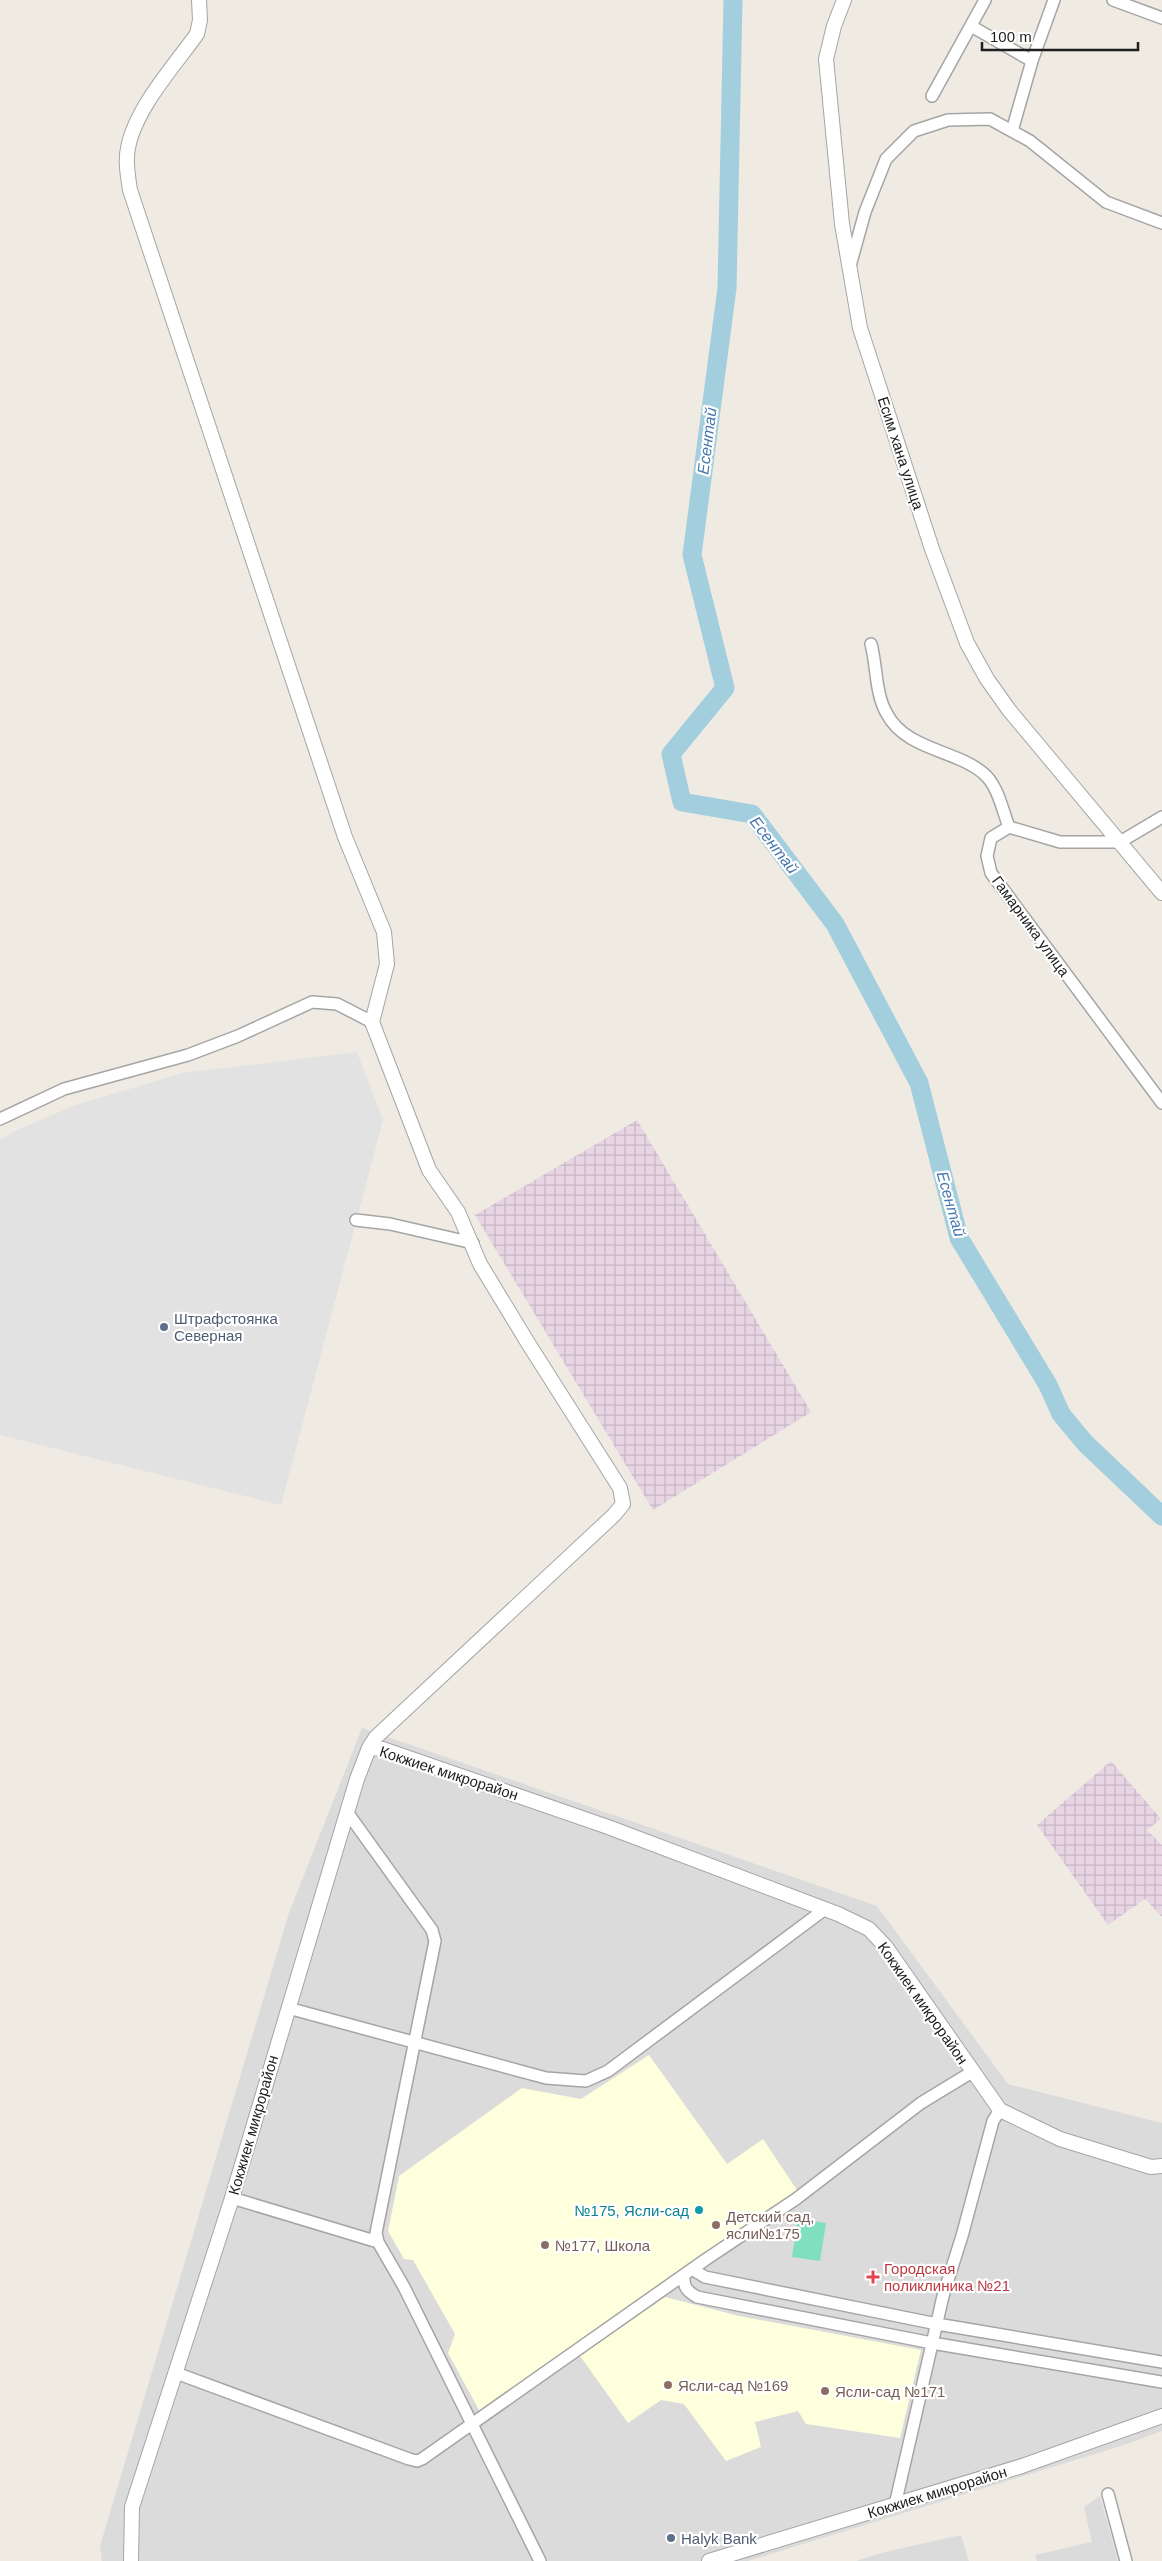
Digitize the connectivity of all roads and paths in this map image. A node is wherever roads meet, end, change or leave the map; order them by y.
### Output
1 (199, 0) edge
2 (844, 0) edge
3 (985, 0) edge
4 (1054, 0) edge
5 (1113, 0) edge
6 (1162, 18) edge
7 (971, 26) junction
8 (1032, 61) junction
9 (932, 96) dead end
10 (1012, 131) junction
11 (1162, 223) edge
12 (849, 269) junction
13 (871, 644) dead end
14 (1162, 816) edge
15 (1009, 827) junction
16 (1124, 847) junction
17 (1162, 893) edge
18 (372, 1022) junction
19 (1162, 1103) edge
20 (0, 1120) edge
21 (356, 1220) dead end
22 (473, 1243) junction
23 (369, 1748) junction
24 (347, 1812) junction
25 (826, 1909) junction
26 (288, 2008) junction
27 (416, 2043) junction
28 (972, 2072) junction
29 (1000, 2110) junction
30 (1162, 2166) edge
31 (232, 2198) junction
32 (378, 2242) junction
33 (688, 2272) junction
34 (937, 2324) junction
35 (932, 2343) junction
36 (1162, 2362) edge
37 (176, 2373) junction
38 (1162, 2382) edge
39 (1162, 2416) edge
40 (472, 2425) junction
41 (1108, 2494) dead end
42 (894, 2505) junction
43 (132, 2561) edge
44 (540, 2561) edge
45 (709, 2561) edge
46 (1126, 2561) edge

1 - 18 street
2 - 12 street, Есим хана улица
3 - 7 street
4 - 8 street
5 - 6 street
7 - 8 street
7 - 9 street
8 - 10 street
10 - 11 street
10 - 12 street
12 - 16 street, Есим хана улица
13 - 15 street
14 - 16 street
15 - 16 street
15 - 19 street, Гамарника улица
16 - 17 street, Есим хана улица
18 - 20 street
18 - 22 street
21 - 22 street
22 - 23 street
23 - 24 street, Кокжиек микрорайон
23 - 25 street, Кокжиек микрорайон
24 - 26 street, Кокжиек микрорайон
24 - 27 street
25 - 27 street
25 - 28 street, Кокжиек микрорайон
26 - 27 street
26 - 31 street, Кокжиек микрорайон
27 - 32 street
28 - 29 street, Кокжиек микрорайон
28 - 33 street
29 - 30 street, Кокжиек микрорайон
29 - 34 street
31 - 32 street
31 - 37 street, Кокжиек микрорайон
32 - 40 street
33 - 34 street
33 - 35 street
33 - 40 street
34 - 35 street
34 - 36 street
35 - 38 street
35 - 42 street
37 - 40 street
37 - 43 street, Кокжиек микрорайон
39 - 42 street, Кокжиек микрорайон
40 - 44 street
41 - 46 street
42 - 45 street, Кокжиек микрорайон

